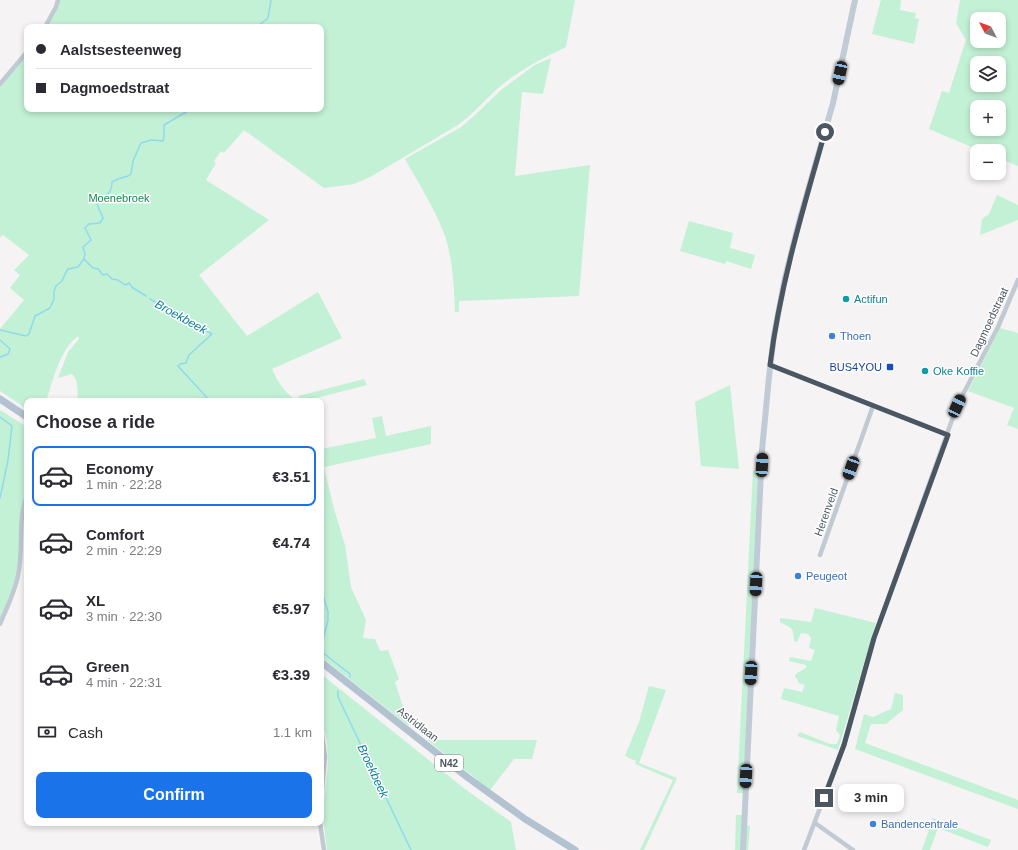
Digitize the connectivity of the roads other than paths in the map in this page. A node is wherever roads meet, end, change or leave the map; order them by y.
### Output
1 (58, 0) edge
2 (855, 0) edge
3 (47, 24) edge
4 (24, 56) edge
5 (0, 84) edge
6 (1018, 280) edge
7 (770, 365) junction
8 (0, 398) edge
9 (873, 406) junction
10 (24, 415) edge
11 (948, 435) junction
12 (24, 506) edge
13 (820, 555) dead end
14 (0, 624) edge
15 (324, 664) edge
16 (324, 750) edge
17 (324, 768) edge
18 (815, 823) junction
19 (320, 826) edge
20 (324, 850) edge
21 (575, 850) edge
22 (743, 850) edge
23 (804, 850) edge
24 (853, 850) edge

1 - 3 street
2 - 7 main road
4 - 5 street
6 - 11 street, Dagmoedstraat
7 - 9 street
7 - 22 main road
8 - 10 main road
9 - 11 street
9 - 13 street, Herenveld
11 - 18 street, Dagmoedstraat
12 - 14 street
15 - 21 main road, Astridlaan / N42
16 - 17 street
18 - 23 street, Dagmoedstraat
18 - 24 street
19 - 20 street

